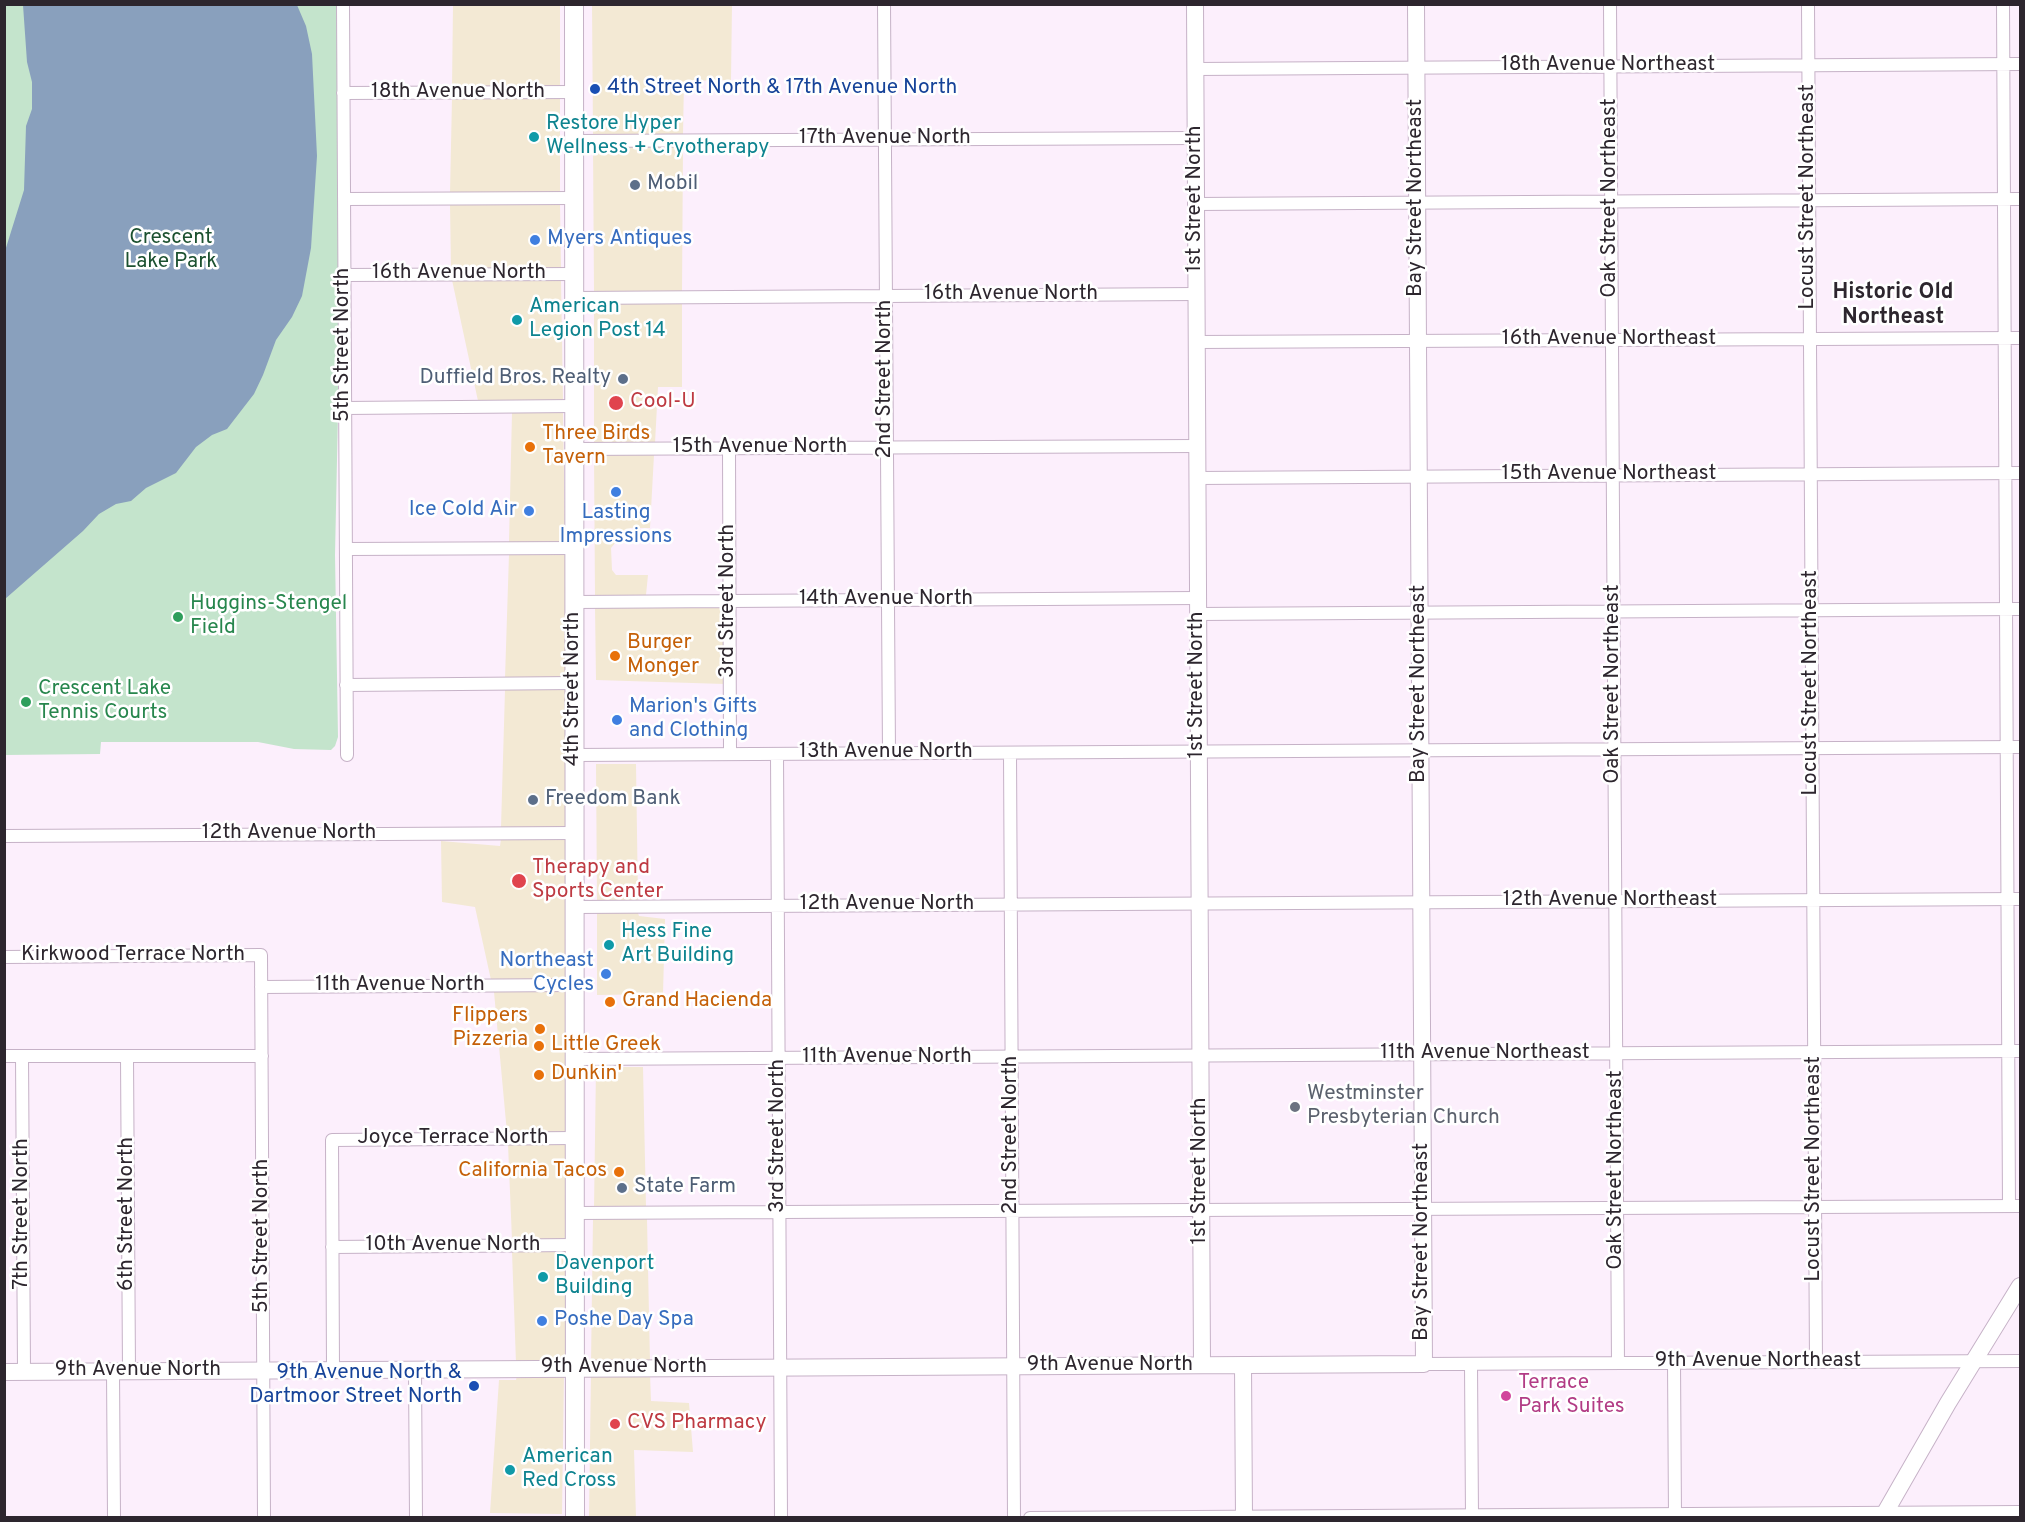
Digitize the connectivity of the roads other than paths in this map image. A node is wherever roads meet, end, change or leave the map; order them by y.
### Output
1 (343, 4) edge
2 (574, 4) edge
3 (884, 4) edge
4 (1195, 4) edge
5 (1416, 4) edge
6 (1610, 4) edge
7 (1808, 4) edge
8 (2003, 4) edge
9 (2003, 64) junction
10 (2020, 64) edge
11 (1809, 65) junction
12 (1611, 66) junction
13 (1416, 68) junction
14 (1195, 69) junction
15 (574, 92) junction
16 (343, 93) junction
17 (1195, 138) junction
18 (885, 139) junction
19 (574, 141) junction
20 (574, 198) junction
21 (344, 199) junction
22 (2020, 199) edge
23 (2004, 200) junction
24 (1611, 201) junction
25 (1809, 201) junction
26 (1417, 203) junction
27 (1196, 204) junction
28 (574, 274) junction
29 (344, 275) junction
30 (1196, 294) junction
31 (886, 296) junction
32 (574, 297) junction
33 (2005, 338) junction
34 (2020, 338) edge
35 (1810, 339) junction
36 (1612, 340) junction
37 (1418, 341) junction
38 (1197, 342) junction
39 (574, 406) junction
40 (345, 408) junction
41 (1197, 446) junction
42 (887, 447) junction
43 (729, 448) junction
44 (574, 449) junction
45 (2006, 473) junction
46 (2020, 473) edge
47 (1811, 474) junction
48 (1613, 475) junction
49 (1419, 476) junction
50 (1197, 478) junction
51 (574, 548) junction
52 (346, 549) junction
53 (888, 600) junction
54 (729, 601) junction
55 (574, 602) junction
56 (1198, 606) junction
57 (2020, 609) edge
58 (1812, 610) junction
59 (2006, 610) junction
60 (1614, 612) junction
61 (1419, 613) junction
62 (574, 683) junction
63 (346, 684) junction
64 (2007, 747) junction
65 (2020, 747) edge
66 (1812, 748) junction
67 (1614, 749) junction
68 (1420, 750) junction
69 (1199, 752) junction
70 (888, 753) junction
71 (1010, 753) junction
72 (730, 754) junction
73 (777, 754) junction
74 (347, 755) dead end
75 (574, 755) junction
76 (574, 833) junction
77 (4, 836) edge
78 (2014, 899) edge
79 (1813, 900) junction
80 (1615, 901) junction
81 (1421, 902) junction
82 (1200, 904) junction
83 (1011, 905) junction
84 (778, 906) junction
85 (574, 907) junction
86 (261, 955) joint
87 (4, 957) edge
88 (574, 985) junction
89 (261, 987) junction
90 (2015, 1051) edge
91 (1814, 1053) junction
92 (1616, 1054) junction
93 (1422, 1055) junction
94 (4, 1056) edge
95 (22, 1056) junction
96 (262, 1056) junction
97 (1200, 1056) junction
98 (127, 1057) junction
99 (1011, 1057) junction
100 (779, 1058) junction
101 (574, 1059) junction
102 (574, 1138) junction
103 (2015, 1206) edge
104 (1815, 1207) junction
105 (1617, 1208) junction
106 (1423, 1209) junction
107 (1201, 1210) junction
108 (1012, 1211) junction
109 (780, 1212) junction
110 (574, 1214) junction
111 (574, 1245) junction
112 (332, 1247) junction
113 (2020, 1286) edge
114 (1976, 1361) junction
115 (2020, 1361) edge
116 (1674, 1362) junction
117 (1816, 1362) junction
118 (1618, 1363) junction
119 (1424, 1364) junction
120 (1472, 1364) junction
121 (1202, 1365) junction
122 (1244, 1365) junction
123 (1013, 1366) junction
124 (780, 1367) junction
125 (574, 1368) junction
126 (415, 1369) junction
127 (264, 1370) junction
128 (333, 1370) junction
129 (24, 1371) junction
130 (121, 1371) junction
131 (4, 1372) edge
132 (2020, 1512) edge
133 (1883, 1515) edge
134 (1472, 1516) edge
135 (1675, 1516) edge
136 (1244, 1517) edge
137 (114, 1518) edge
138 (264, 1518) edge
139 (416, 1518) edge
140 (575, 1518) edge
141 (781, 1518) edge
142 (1014, 1518) edge
143 (1030, 1518) edge

1 - 16 street, 5th Street North
2 - 15 main road, 4th Street North
3 - 18 street, 2nd Street North
4 - 14 street, 1st Street North
5 - 13 street, Bay Street Northeast
6 - 12 street, Oak Street Northeast
7 - 11 street, Locust Street Northeast
8 - 9 street
9 - 10 street, 18th Avenue Northeast
9 - 11 street, 18th Avenue Northeast
9 - 23 street
11 - 12 street, 18th Avenue Northeast
11 - 25 street, Locust Street Northeast
12 - 13 street, 18th Avenue Northeast
12 - 24 street, Oak Street Northeast
13 - 14 street, 18th Avenue Northeast
13 - 26 street, Bay Street Northeast
14 - 17 street, 1st Street North
15 - 16 street, 18th Avenue North
15 - 19 main road, 4th Street North
16 - 21 street, 5th Street North
17 - 18 street, 17th Avenue North
17 - 27 street, 1st Street North
18 - 19 street, 17th Avenue North
18 - 31 street, 2nd Street North
19 - 20 main road, 4th Street North
20 - 21 street
20 - 28 main road, 4th Street North
21 - 29 street, 5th Street North
22 - 23 street
23 - 25 street
23 - 33 street
24 - 25 street
24 - 26 street
24 - 36 street, Oak Street Northeast
25 - 35 street, Locust Street Northeast
26 - 27 street
26 - 37 street, Bay Street Northeast
27 - 30 street, 1st Street North
28 - 29 street, 16th Avenue North
28 - 32 main road, 4th Street North
29 - 40 street, 5th Street North
30 - 31 street, 16th Avenue North
30 - 38 street, 1st Street North
31 - 32 street, 16th Avenue North
31 - 42 street, 2nd Street North
32 - 39 main road, 4th Street North
33 - 34 street, 16th Avenue Northeast
33 - 35 street, 16th Avenue Northeast
33 - 45 street
35 - 36 street, 16th Avenue Northeast
35 - 47 street, Locust Street Northeast
36 - 37 street, 16th Avenue Northeast
36 - 48 street, Oak Street Northeast
37 - 38 street, 16th Avenue Northeast
37 - 49 street, Bay Street Northeast
38 - 41 street, 1st Street North
39 - 40 street
39 - 44 main road, 4th Street North
40 - 52 street, 5th Street North
41 - 42 street, 15th Avenue North
41 - 50 street, 1st Street North
42 - 43 street, 15th Avenue North
42 - 53 street, 2nd Street North
43 - 44 street, 15th Avenue North
43 - 54 street, 3rd Street North
44 - 51 main road, 4th Street North
45 - 46 street, 15th Avenue Northeast
45 - 47 street, 15th Avenue Northeast
45 - 59 street
47 - 48 street, 15th Avenue Northeast
47 - 58 street, Locust Street Northeast
48 - 49 street, 15th Avenue Northeast
48 - 60 street, Oak Street Northeast
49 - 50 street, 15th Avenue Northeast
49 - 61 street, Bay Street Northeast
50 - 56 street, 1st Street North
51 - 52 street
51 - 55 main road, 4th Street North
52 - 63 street, 5th Street North
53 - 54 street, 14th Avenue North
53 - 56 street, 14th Avenue North
53 - 70 street, 2nd Street North
54 - 55 street, 14th Avenue North
54 - 72 street, 3rd Street North
55 - 62 main road, 4th Street North
56 - 61 street, 14th Avenue North
56 - 69 street, 1st Street North
57 - 59 street, 14th Avenue North
58 - 59 street, 14th Avenue North
58 - 60 street, 14th Avenue North
58 - 66 street, Locust Street Northeast
59 - 64 street
60 - 61 street, 14th Avenue North
60 - 67 street, Oak Street Northeast
61 - 68 street, Bay Street Northeast
62 - 63 street
62 - 75 main road, 4th Street North
63 - 74 street, 5th Street North
64 - 65 street, 13th Avenue North
64 - 66 street, 13th Avenue North
64 - 78 street
66 - 67 street, 13th Avenue North
66 - 79 street, Locust Street Northeast
67 - 68 street, 13th Avenue North
67 - 80 street, Oak Street Northeast
68 - 69 street, 13th Avenue North
68 - 81 street, Bay Street Northeast
69 - 71 street, 13th Avenue North
69 - 82 street, 1st Street North
70 - 71 street, 13th Avenue North
70 - 73 street, 13th Avenue North
71 - 83 street, 2nd Street North
72 - 73 street, 13th Avenue North
72 - 75 street, 13th Avenue North
73 - 84 street, 3rd Street North
75 - 76 main road, 4th Street North
76 - 77 street, 12th Avenue North
76 - 85 main road, 4th Street North
78 - 79 street, 12th Avenue Northeast
78 - 90 street
79 - 80 street, 12th Avenue Northeast
79 - 91 street, Locust Street Northeast
80 - 81 street, 12th Avenue Northeast
80 - 92 street, Oak Street Northeast
81 - 82 street, 12th Avenue Northeast
81 - 93 street, Bay Street Northeast
82 - 83 street, 12th Avenue North
82 - 97 street, 1st Street North
83 - 84 street, 12th Avenue North
83 - 99 street, 2nd Street North
84 - 85 street, 12th Avenue North
84 - 100 street, 3rd Street North
85 - 88 main road, 4th Street North
86 - 87 street, Kirkwood Terrace North
86 - 89 street, 5th Street North
88 - 89 street, 11th Avenue North
88 - 101 main road, 4th Street North
89 - 96 street, 5th Street North
90 - 91 street, 11th Avenue Northeast
90 - 103 street
91 - 92 street, 11th Avenue Northeast
91 - 104 street, Locust Street Northeast
92 - 93 street, 11th Avenue Northeast
92 - 105 street, Oak Street Northeast
93 - 97 street, 11th Avenue Northeast
93 - 106 street, Bay Street Northeast
94 - 95 street
95 - 98 street
95 - 129 street, 7th Street North
96 - 98 street
96 - 127 street, 5th Street North
97 - 99 street, 11th Avenue North
97 - 107 street, 1st Street North
98 - 130 street, 6th Street North
99 - 100 street, 11th Avenue North
99 - 108 street, 2nd Street North
100 - 101 street, 11th Avenue North
100 - 109 street, 3rd Street North
101 - 102 main road, 4th Street North
102 - 110 main road, 4th Street North
102 - 112 street, Joyce Terrace North
103 - 104 street
104 - 105 street
104 - 117 street, Locust Street Northeast
105 - 106 street
105 - 118 street, Oak Street Northeast
106 - 107 street
106 - 119 street, Bay Street Northeast
107 - 108 street
107 - 121 street, 1st Street North
108 - 109 street
108 - 123 street, 2nd Street North
109 - 110 street
109 - 124 street, 3rd Street North
110 - 111 main road, 4th Street North
111 - 112 street, 10th Avenue North
111 - 125 main road, 4th Street North
112 - 128 street
113 - 114 street
114 - 115 street, 9th Avenue Northeast
114 - 117 street, 9th Avenue Northeast
114 - 133 street
116 - 117 street, 9th Avenue Northeast
116 - 118 street, 9th Avenue Northeast
116 - 135 street
118 - 120 street, 9th Avenue Northeast
119 - 120 street, 9th Avenue Northeast
119 - 122 street, 9th Avenue Northeast
120 - 134 street
121 - 122 street, 9th Avenue North
121 - 123 street, 9th Avenue North
122 - 136 street
123 - 124 street, 9th Avenue North
123 - 142 street, 2nd Street North
124 - 125 street, 9th Avenue North
124 - 141 street, 3rd Street North
125 - 126 street, 9th Avenue North
125 - 140 main road, 4th Street North
126 - 128 street, 9th Avenue North
126 - 139 street
127 - 128 street, 9th Avenue North
127 - 130 street, 9th Avenue North
127 - 138 street, 5th Street North
129 - 130 street, 9th Avenue North
129 - 131 street, 9th Avenue North
130 - 137 street, 6th Street North
132 - 133 street
133 - 135 street
134 - 135 street
134 - 136 street
136 - 143 street

